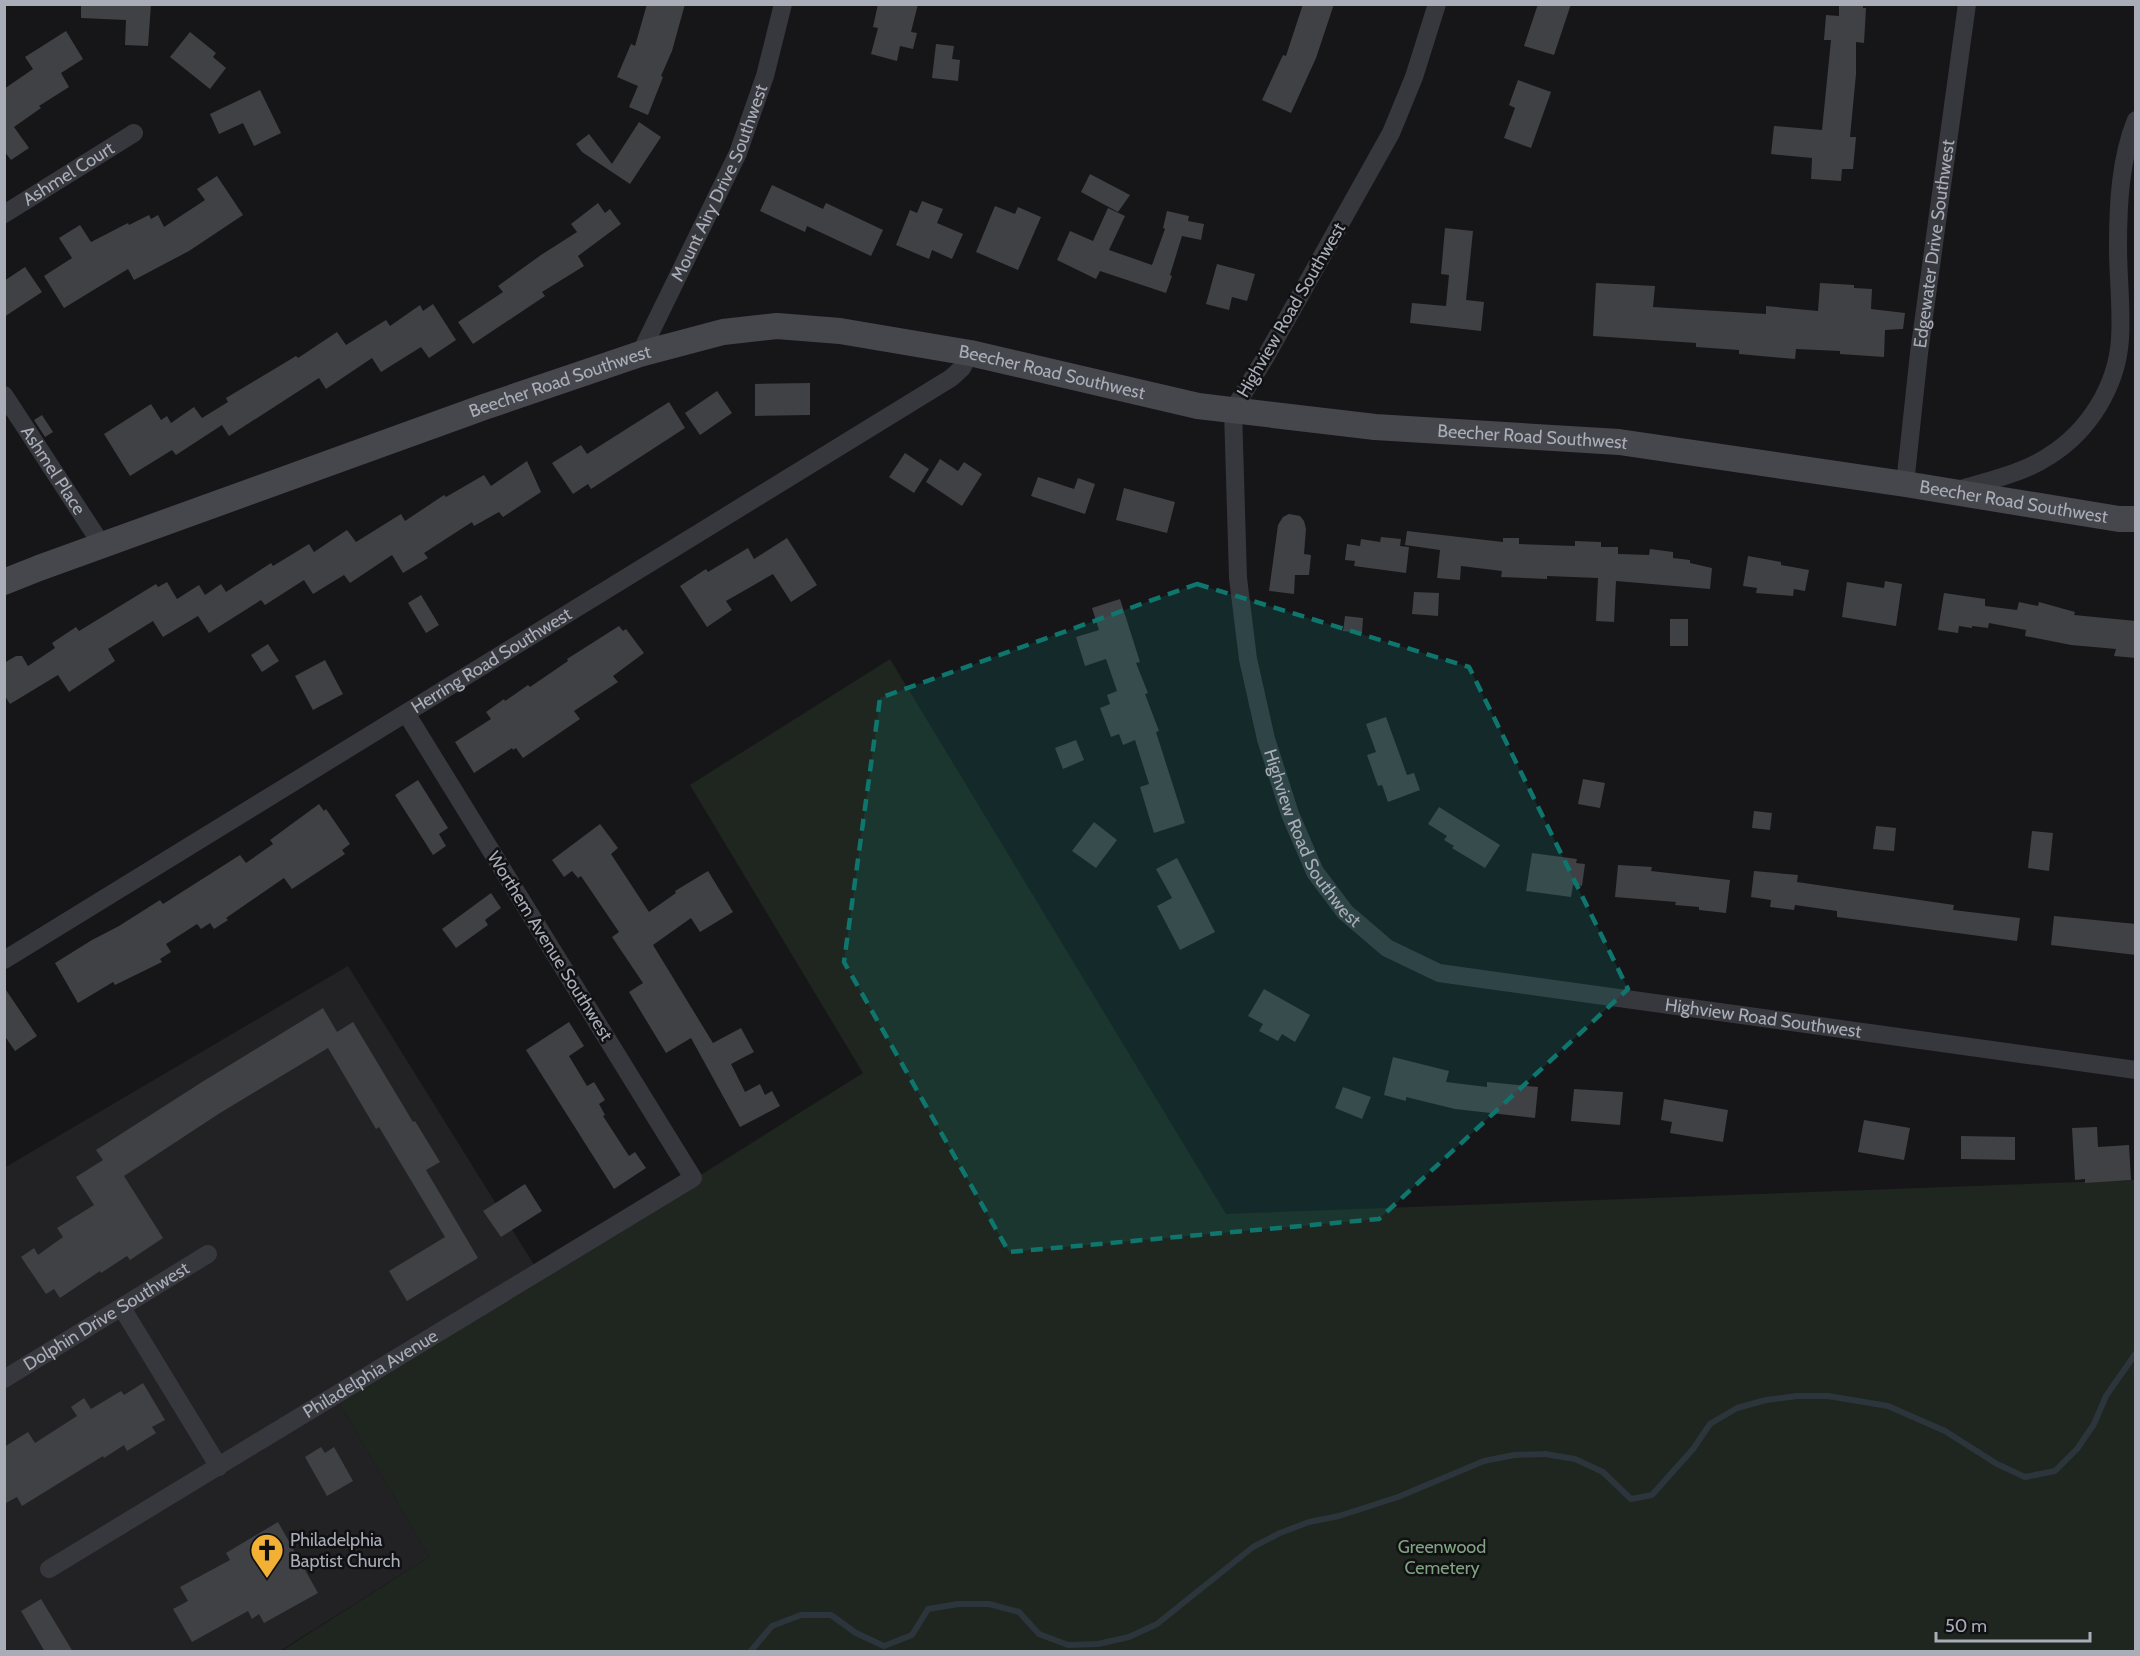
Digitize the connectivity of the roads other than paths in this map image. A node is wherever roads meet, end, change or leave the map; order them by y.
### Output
1 (783, 4) edge
2 (1437, 4) edge
3 (1967, 4) edge
4 (2136, 120) edge
5 (134, 133) dead end
6 (4, 214) edge
7 (970, 353) junction
8 (640, 354) junction
9 (4, 395) edge
10 (1233, 410) junction
11 (1905, 484) junction
12 (1953, 492) junction
13 (2136, 519) edge
14 (102, 545) junction
15 (4, 582) edge
16 (406, 713) junction
17 (4, 960) edge
18 (2136, 1070) edge
19 (693, 1178) joint
20 (208, 1254) dead end
21 (122, 1308) junction
22 (4, 1379) edge
23 (219, 1467) junction
24 (49, 1569) dead end

1 - 8 street, Mount Airy Drive Southwest
2 - 10 street, Highview Road Southwest
3 - 11 street, Edgewater Drive Southwest
4 - 12 street
5 - 6 street, Ashmel Court
7 - 8 street, Beecher Road Southwest
7 - 10 street, Beecher Road Southwest
7 - 16 street, Herring Road Southwest
8 - 14 street, Beecher Road Southwest
9 - 14 street, Ashmel Place
10 - 11 street, Beecher Road Southwest
10 - 18 street, Highview Road Southwest
11 - 12 street, Beecher Road Southwest
12 - 13 street, Beecher Road Southwest
14 - 15 street, Beecher Road Southwest
16 - 17 street, Herring Road Southwest
16 - 19 street, Worthem Avenue Southwest
19 - 23 street, Philadelphia Avenue
20 - 21 street, Dolphin Drive Southwest
21 - 22 street, Dolphin Drive Southwest
21 - 23 street
23 - 24 street, Philadelphia Avenue

